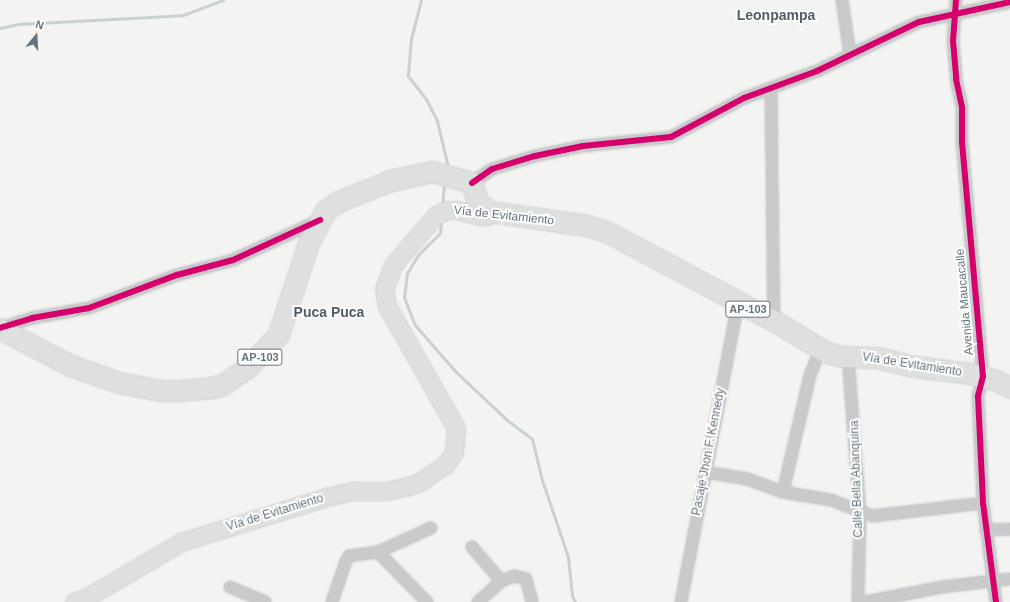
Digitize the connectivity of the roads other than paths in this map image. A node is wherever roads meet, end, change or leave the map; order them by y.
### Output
1 (842, 0) edge
2 (956, 0) edge
3 (1010, 2) edge
4 (954, 13) junction
5 (850, 54) junction
6 (771, 88) junction
7 (472, 183) junction
8 (491, 212) junction
9 (320, 220) junction
10 (738, 303) junction
11 (774, 321) junction
12 (0, 329) edge
13 (820, 350) junction
14 (848, 357) junction
15 (983, 376) junction
16 (1010, 388) edge
17 (704, 472) junction
18 (783, 492) junction
19 (983, 504) junction
20 (860, 512) junction
21 (430, 528) dead end
22 (1010, 529) edge
23 (986, 530) junction
24 (472, 547) dead end
25 (378, 552) junction
26 (1010, 579) edge
27 (501, 581) junction
28 (992, 581) junction
29 (230, 587) dead end
30 (74, 602) edge
31 (265, 602) edge
32 (332, 602) edge
33 (427, 602) edge
34 (478, 602) edge
35 (532, 602) edge
36 (681, 602) edge
37 (858, 602) edge
38 (864, 602) edge
39 (996, 602) edge

1 - 5 street
2 - 4 street, Avenida Maucacalle
3 - 4 street
4 - 5 street
4 - 15 street, Avenida Maucacalle
5 - 6 street
6 - 7 street
6 - 11 street
7 - 8 main road
7 - 9 main road, AP-103
8 - 10 main road, Vía de Evitamiento / AP-103
8 - 30 main road, Vía de Evitamiento
9 - 12 street
9 - 12 main road, AP-103
10 - 11 main road, Vía de Evitamiento / AP-103
10 - 17 street, Pasaje Jhon F. Kennedy
11 - 13 main road, Vía de Evitamiento / AP-103
13 - 14 main road, Vía de Evitamiento / AP-103
13 - 18 street
14 - 15 main road, Vía de Evitamiento / AP-103
14 - 20 street, Calle Bella Abanquina
15 - 16 main road, Vía de Evitamiento / AP-103
15 - 19 street, Avenida Maucacalle
17 - 18 street
17 - 36 street, Pasaje Jhon F. Kennedy
18 - 20 street
19 - 20 street
19 - 23 street, Avenida Maucacalle
20 - 37 street, Calle Bella Abanquina
21 - 25 street
22 - 23 street
23 - 28 street, Avenida Maucacalle
24 - 27 street
25 - 32 street
25 - 33 street
26 - 28 street
27 - 34 street
27 - 35 street
28 - 38 street
28 - 39 street, Avenida Maucacalle
29 - 31 street

